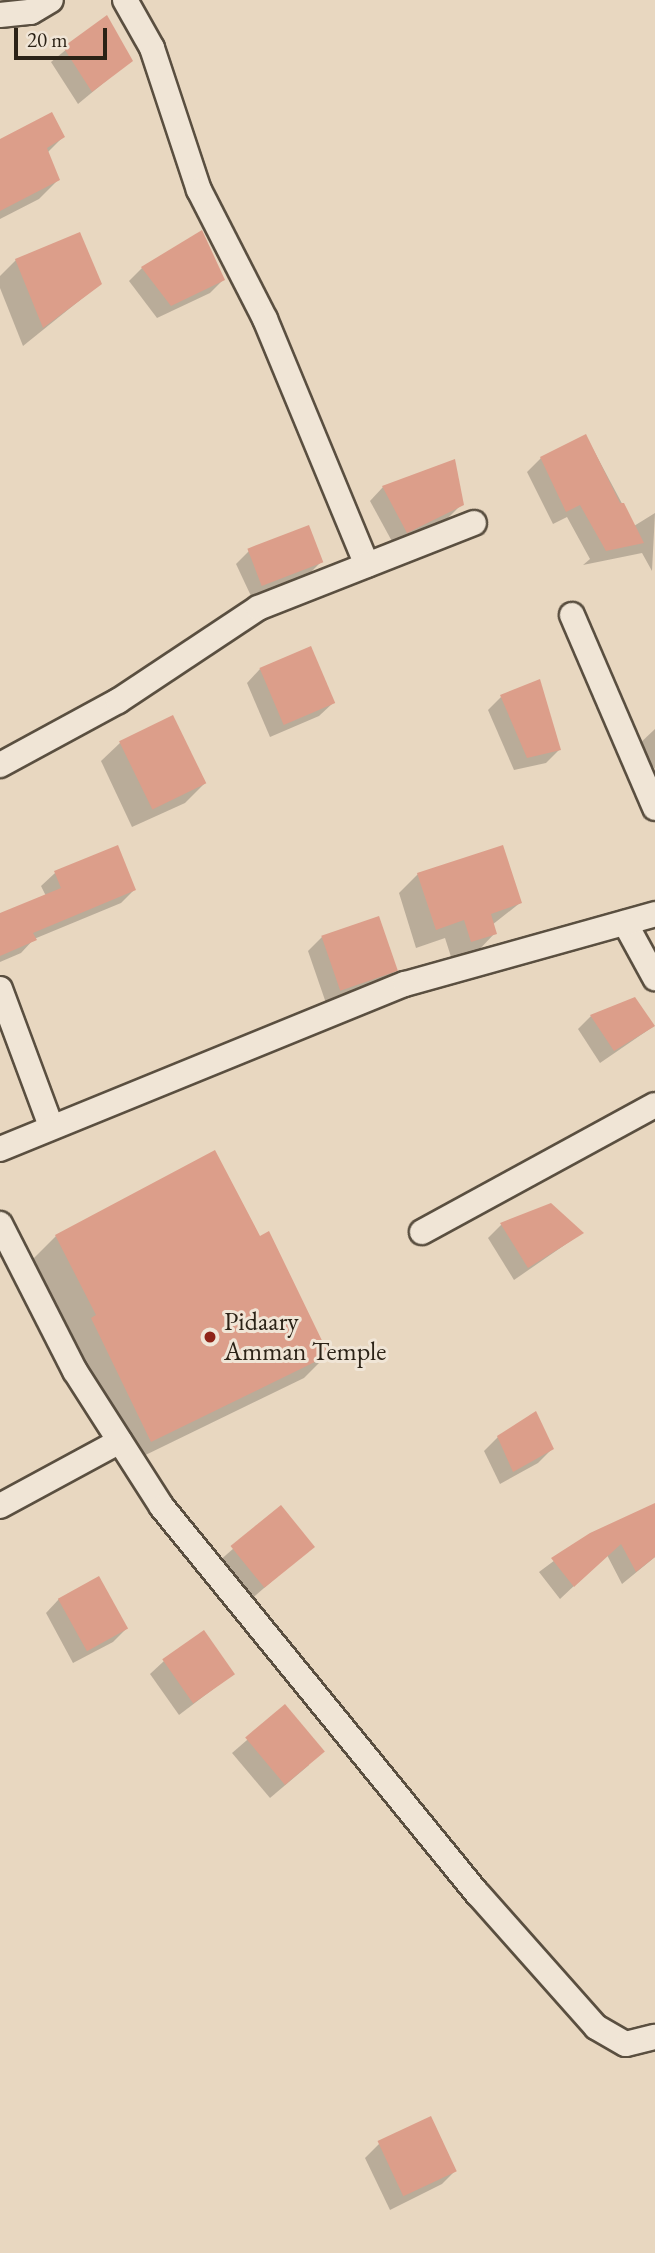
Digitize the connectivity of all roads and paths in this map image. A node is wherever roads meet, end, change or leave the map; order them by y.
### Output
1 (51, 0) edge
2 (125, 0) edge
3 (0, 15) edge
4 (474, 523) dead end
5 (367, 565) junction
6 (572, 615) dead end
7 (0, 765) edge
8 (655, 808) edge
9 (655, 914) edge
10 (625, 923) junction
11 (655, 978) edge
12 (0, 989) edge
13 (655, 1105) edge
14 (51, 1126) junction
15 (0, 1149) edge
16 (0, 1224) edge
17 (422, 1232) dead end
18 (120, 1441) junction
19 (0, 1506) edge
20 (655, 2037) edge

1 - 3 street
2 - 5 street
4 - 5 street
5 - 7 street
6 - 8 street
9 - 10 street
10 - 11 street
10 - 14 street
12 - 14 street
13 - 17 street
14 - 15 street
16 - 18 street
18 - 19 street
18 - 20 street

